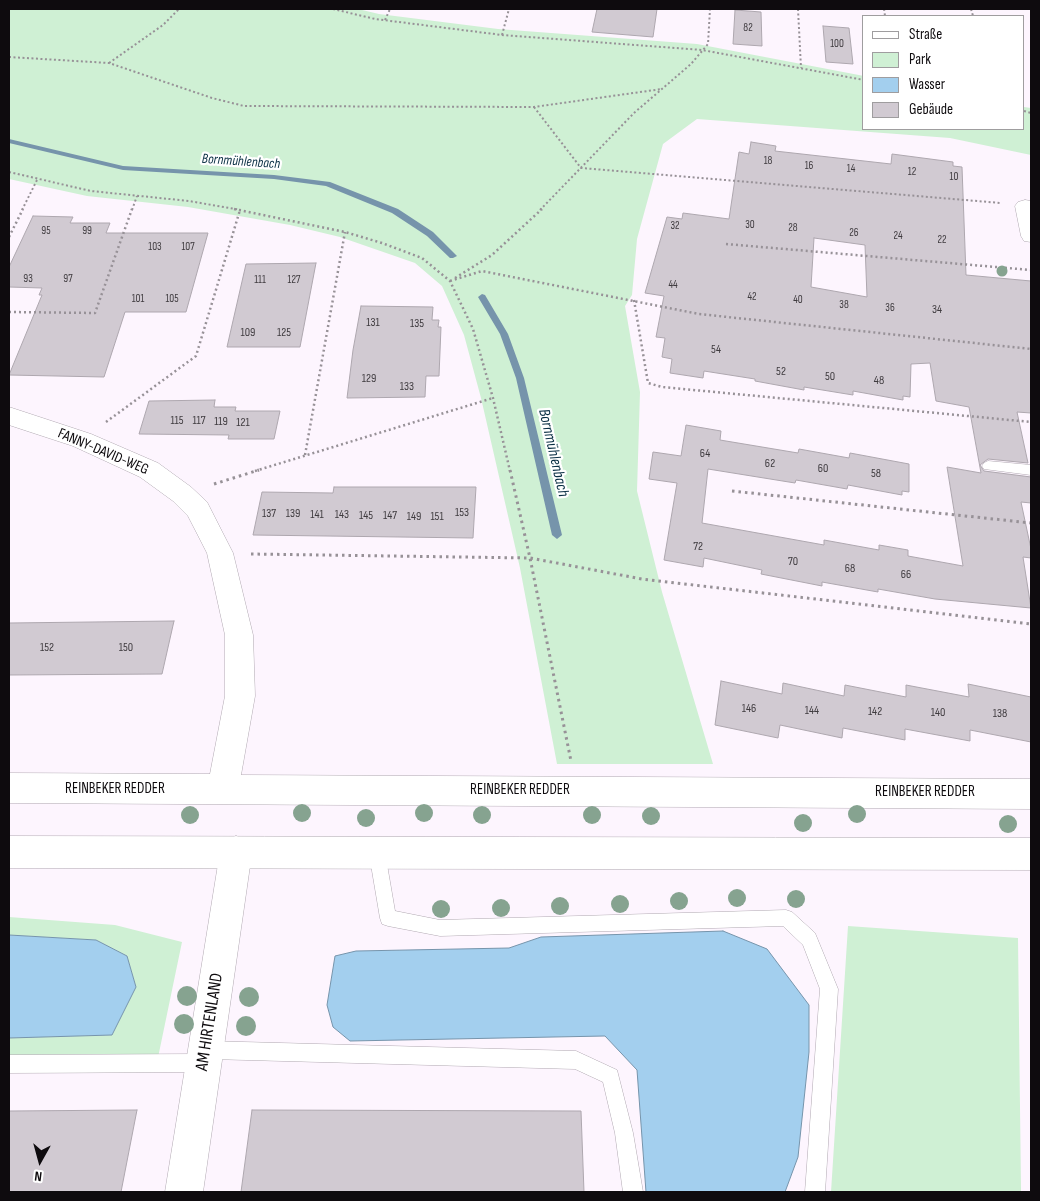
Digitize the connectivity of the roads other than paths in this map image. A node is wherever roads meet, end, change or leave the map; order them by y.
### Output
1 (1025, 206) road end
2 (1031, 236) edge
3 (9, 416) edge
4 (988, 466) dead end
5 (1031, 470) edge
6 (9, 788) edge
7 (224, 789) junction
8 (1031, 794) edge
9 (9, 852) edge
10 (236, 852) junction
11 (377, 853) junction
12 (1031, 854) edge
13 (205, 1056) junction
14 (9, 1064) edge
15 (184, 1192) edge
16 (633, 1192) edge
17 (815, 1192) edge

1 - 2 street
3 - 7 street, FANNY-DAVID-WEG
4 - 5 lane
6 - 7 street, REINBEKER REDDER
7 - 8 street, REINBEKER REDDER
9 - 10 street
10 - 11 street
10 - 13 street, AM HIRTENLAND
11 - 12 street
11 - 17 lane
13 - 14 lane
13 - 15 street, AM HIRTENLAND
13 - 16 lane

